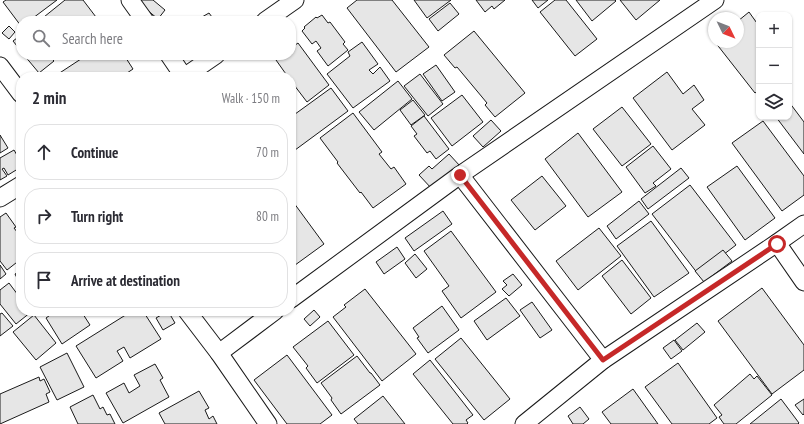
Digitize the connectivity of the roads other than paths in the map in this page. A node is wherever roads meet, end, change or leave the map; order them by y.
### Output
1 (130, 0) edge
2 (295, 0) edge
3 (710, 2) edge
4 (141, 16) edge
5 (272, 16) edge
6 (172, 60) edge
7 (209, 60) edge
8 (0, 66) edge
9 (181, 72) edge
10 (191, 72) edge
11 (16, 87) edge
12 (460, 175) junction
13 (16, 188) edge
14 (0, 198) edge
15 (804, 224) edge
16 (777, 244) junction
17 (804, 282) edge
18 (296, 295) edge
19 (191, 316) edge
20 (268, 316) edge
21 (219, 352) junction
22 (603, 360) junction
23 (268, 424) edge
24 (524, 424) edge

1 - 4 street
2 - 5 street
3 - 12 street
6 - 9 street
7 - 10 street
8 - 11 street
12 - 18 street
12 - 22 street
13 - 14 street
15 - 16 street
16 - 17 street
16 - 22 street
19 - 21 street
20 - 21 street
21 - 23 street
22 - 24 street

